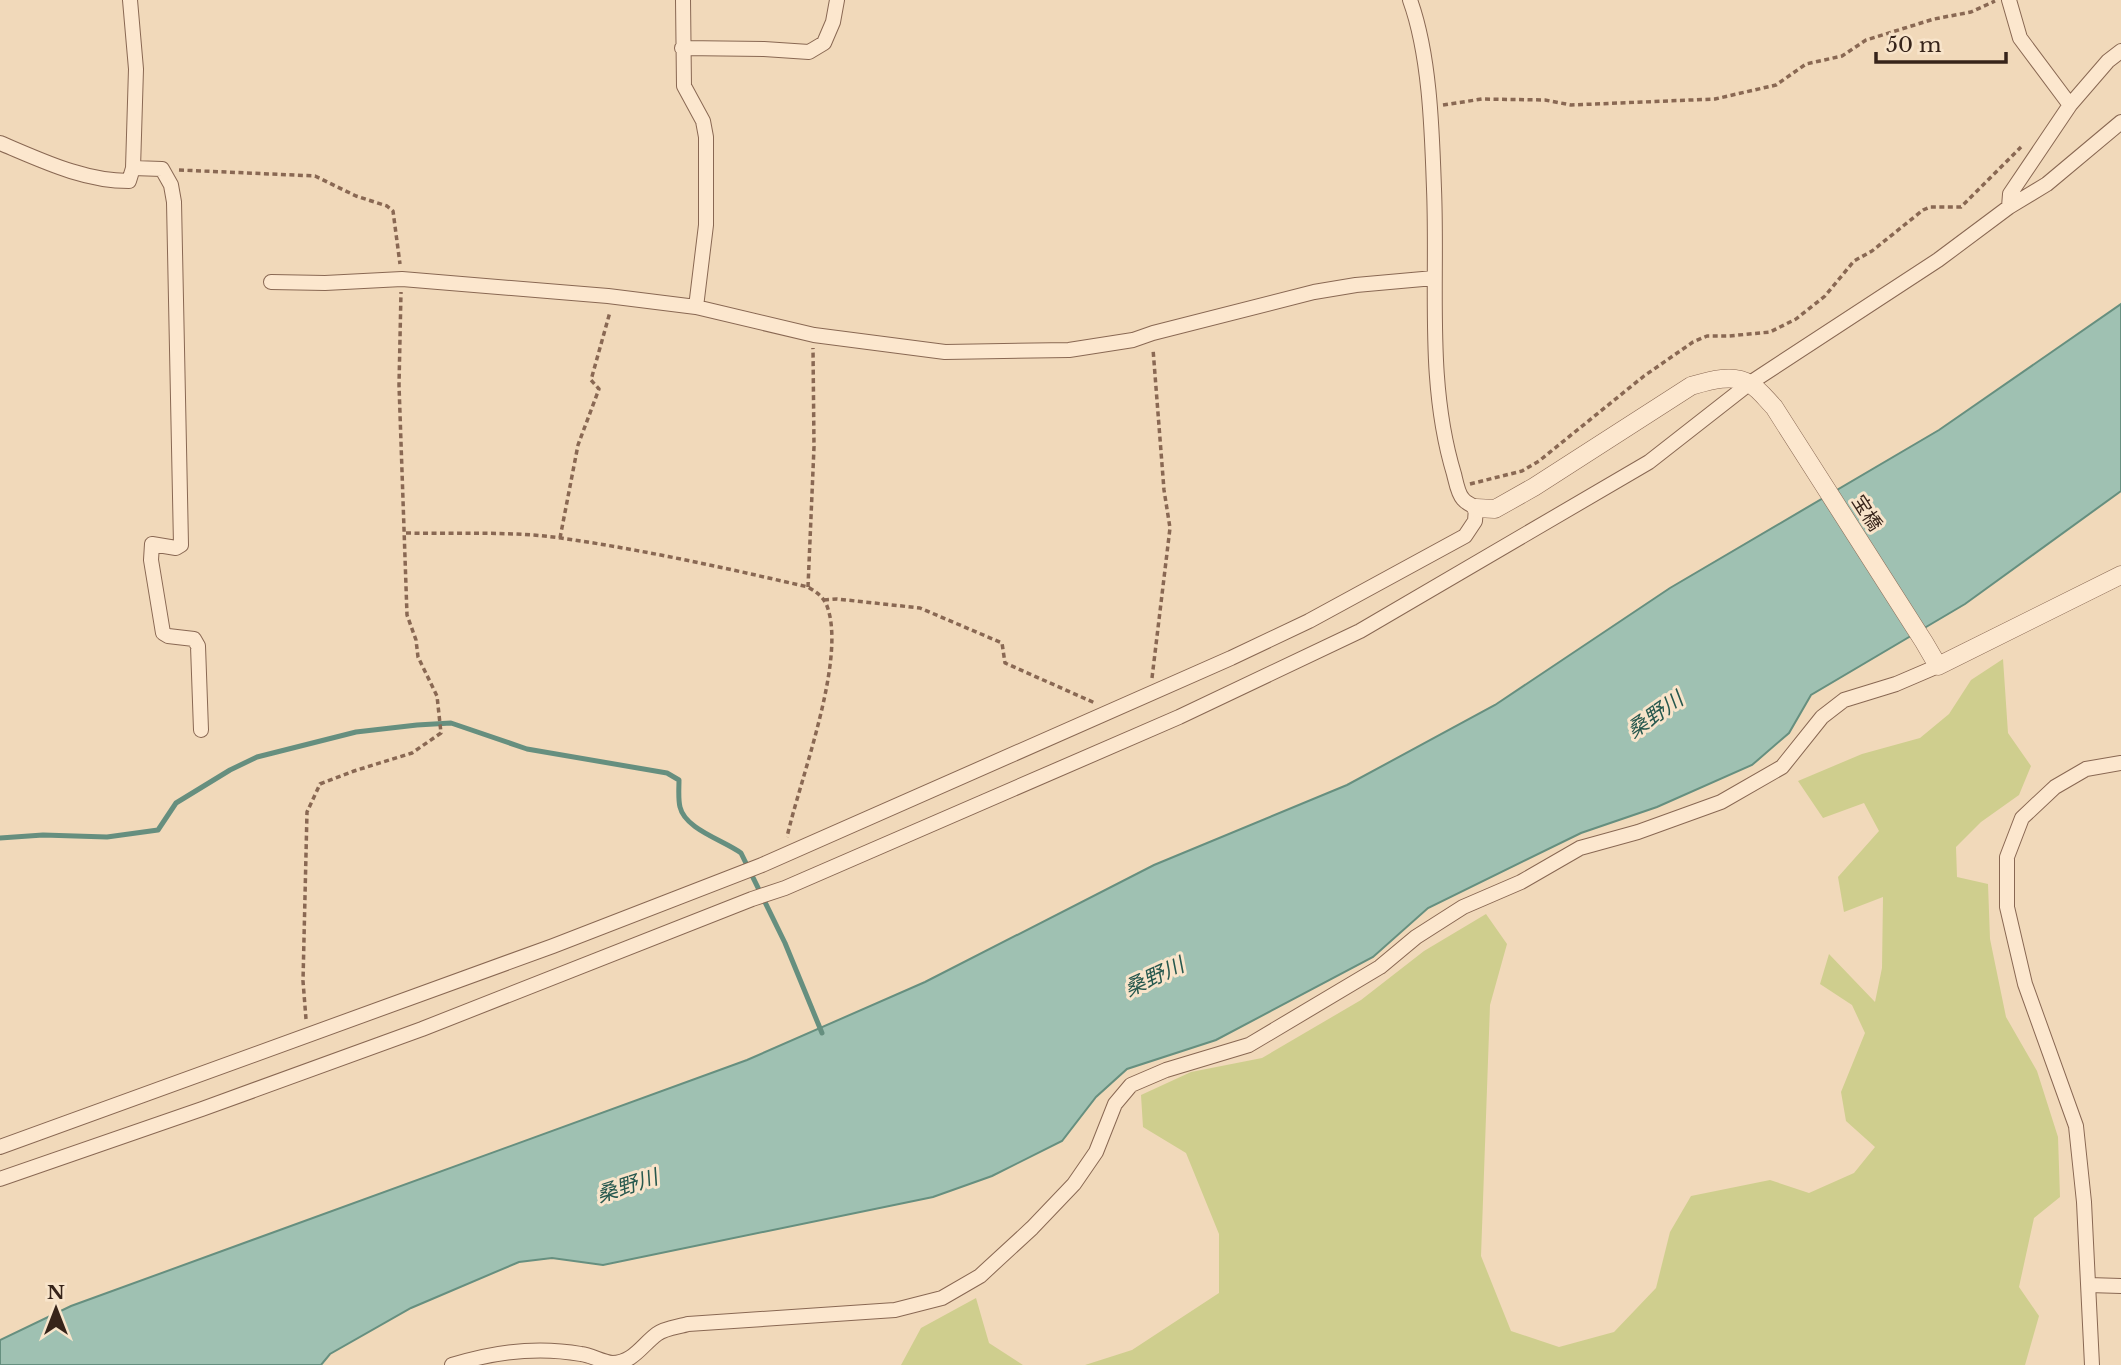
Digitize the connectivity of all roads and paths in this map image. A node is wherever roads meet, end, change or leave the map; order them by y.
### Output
1 (130, 0) edge
2 (682, 0) edge
3 (836, 0) edge
4 (1410, 0) edge
5 (1996, 0) edge
6 (2009, 0) edge
7 (682, 48) junction
8 (2120, 51) edge
9 (2070, 105) junction
10 (1431, 106) junction
11 (2121, 122) edge
12 (2029, 140) dead end
13 (0, 143) edge
14 (133, 168) junction
15 (162, 169) junction
16 (2009, 207) junction
17 (1434, 278) junction
18 (402, 279) junction
19 (271, 282) dead end
20 (608, 296) junction
21 (696, 307) junction
22 (1153, 333) junction
23 (814, 335) junction
24 (1750, 383) junction
25 (1458, 488) junction
26 (1476, 508) junction
27 (406, 533) junction
28 (560, 538) junction
29 (2121, 575) edge
30 (808, 587) junction
31 (824, 600) junction
32 (1937, 666) junction
33 (1150, 694) junction
34 (1113, 710) junction
35 (201, 730) dead end
36 (2121, 763) edge
37 (790, 853) junction
38 (310, 1034) junction
39 (0, 1147) edge
40 (0, 1179) edge
41 (2089, 1285) junction
42 (2121, 1286) edge
43 (452, 1365) edge
44 (2092, 1365) edge

1 - 14 street
2 - 7 street
3 - 7 street
4 - 10 street
5 - 10 path
6 - 9 street
7 - 21 street
8 - 9 street
9 - 16 street
10 - 17 street
11 - 16 street
12 - 25 path
13 - 14 street
14 - 15 street
15 - 18 path
15 - 35 street
16 - 24 street
17 - 22 street
17 - 25 street
18 - 19 street
18 - 20 street
18 - 27 path
20 - 21 street
20 - 28 path
21 - 23 street
22 - 23 street
22 - 33 path
23 - 30 path
24 - 26 street
24 - 32 street, 宝橋
24 - 40 street
25 - 26 street
26 - 33 street
27 - 28 path
27 - 38 path
28 - 30 path
29 - 32 street
30 - 31 path
31 - 34 path
31 - 37 path
32 - 43 street
33 - 34 street
34 - 37 street
36 - 41 street
37 - 38 street
38 - 39 street
41 - 42 street
41 - 44 street

